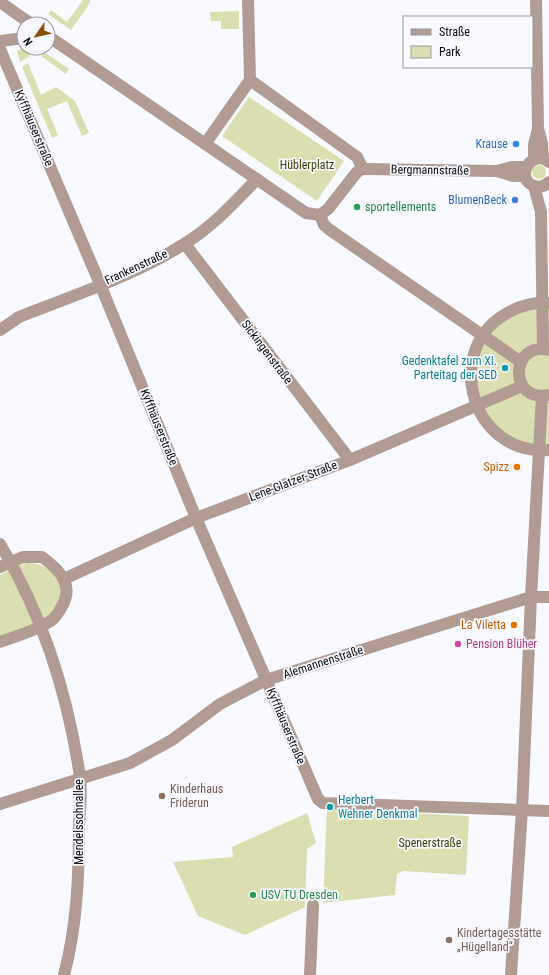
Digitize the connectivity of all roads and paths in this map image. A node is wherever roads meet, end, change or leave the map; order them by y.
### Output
1 (248, 0) edge
2 (536, 0) edge
3 (0, 2) edge
4 (20, 16) edge
5 (16, 39) edge
6 (0, 41) edge
7 (56, 42) edge
8 (0, 49) edge
9 (250, 80) junction
10 (205, 144) junction
11 (535, 164) edge
12 (363, 169) junction
13 (257, 179) junction
14 (543, 184) edge
15 (320, 215) junction
16 (185, 244) junction
17 (100, 284) junction
18 (546, 303) edge
19 (0, 330) edge
20 (482, 335) junction
21 (546, 350) edge
22 (520, 362) junction
23 (522, 386) junction
24 (546, 395) edge
25 (476, 405) junction
26 (544, 450) edge
27 (350, 460) junction
28 (196, 518) junction
29 (0, 544) edge
30 (11, 562) junction
31 (0, 568) edge
32 (64, 579) junction
33 (531, 597) junction
34 (549, 597) edge
35 (41, 625) junction
36 (0, 642) edge
37 (266, 680) junction
38 (80, 778) junction
39 (0, 804) edge
40 (522, 810) junction
41 (549, 811) edge
42 (313, 905) dead end
43 (64, 975) edge
44 (310, 975) edge
45 (511, 975) edge

1 - 9 street
2 - 11 street
3 - 4 street
5 - 6 street
7 - 10 street
8 - 17 street, Kyffhäuserstraße
9 - 10 street
9 - 12 street
10 - 13 street
11 - 12 street, Bergmannstraße
11 - 14 street
12 - 15 street
13 - 15 street
13 - 16 street, Frankenstraße
14 - 18 street
15 - 20 street
16 - 17 street, Frankenstraße
16 - 27 street, Sickingenstraße
17 - 19 street, Frankenstraße
17 - 28 street, Kyffhäuserstraße
18 - 20 street
18 - 21 street
20 - 22 street
20 - 25 street
21 - 22 street
22 - 23 street
23 - 24 street
23 - 25 street, Lene-Glatzer-Straße
24 - 26 street
25 - 26 street
25 - 27 street, Lene-Glatzer-Straße
26 - 33 street
27 - 28 street, Lene-Glatzer-Straße
28 - 32 street, Lene-Glatzer-Straße
28 - 37 street, Kyffhäuserstraße
29 - 30 street
30 - 31 street
30 - 32 street
30 - 35 street, Mendelssohnallee
32 - 35 street
33 - 34 street, Alemannenstraße
33 - 37 street, Alemannenstraße
33 - 40 street
35 - 36 street
35 - 38 street, Mendelssohnallee
37 - 38 street, Alemannenstraße
37 - 40 street, Kyffhäuserstraße
38 - 39 street, Alemannenstraße
38 - 43 street, Mendelssohnallee
40 - 41 street
40 - 45 street
42 - 44 street

